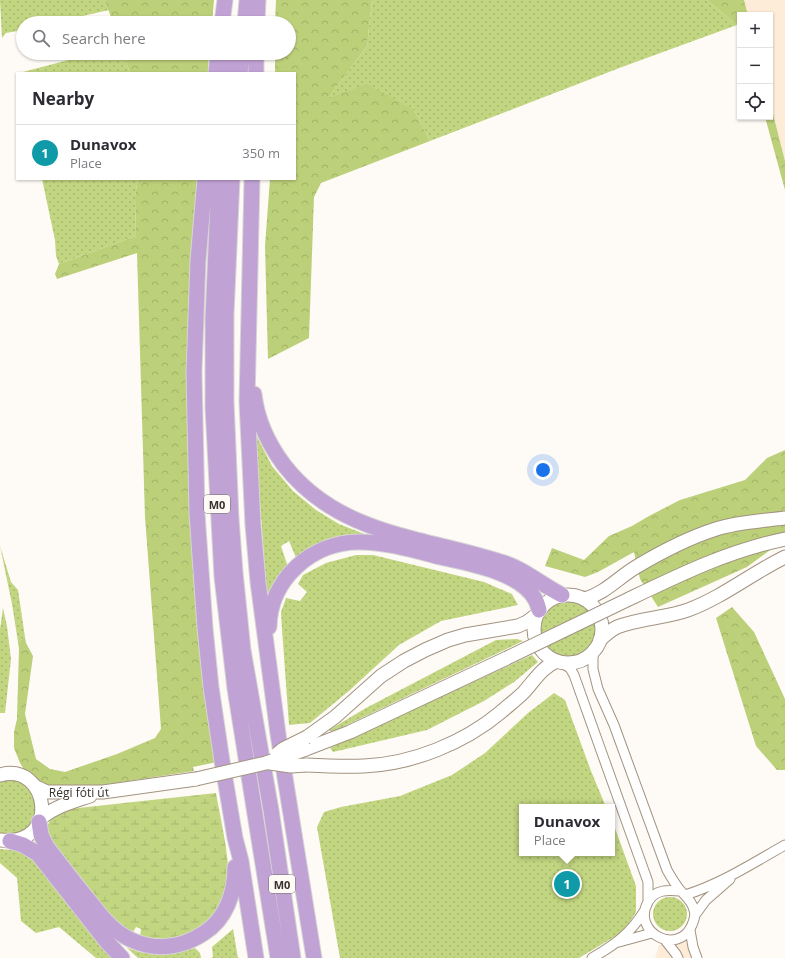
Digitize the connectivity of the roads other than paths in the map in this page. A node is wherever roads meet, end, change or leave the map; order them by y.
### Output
1 (225, 0) edge
2 (233, 0) edge
3 (246, 0) edge
4 (258, 0) edge
5 (223, 16) edge
6 (232, 16) edge
7 (245, 16) edge
8 (257, 16) edge
9 (217, 60) edge
10 (228, 60) edge
11 (241, 60) edge
12 (256, 60) edge
13 (216, 72) edge
14 (227, 72) edge
15 (240, 72) edge
16 (256, 72) edge
17 (205, 180) edge
18 (219, 180) edge
19 (232, 180) edge
20 (252, 180) edge
21 (248, 360) junction
22 (785, 518) edge
23 (785, 538) edge
24 (785, 557) edge
25 (562, 595) junction
26 (585, 599) junction
27 (537, 613) junction
28 (600, 640) junction
29 (593, 651) junction
30 (267, 652) junction
31 (560, 662) junction
32 (306, 743) junction
33 (266, 763) junction
34 (0, 775) edge
35 (36, 787) junction
36 (104, 792) junction
37 (40, 820) junction
38 (235, 838) junction
39 (5, 841) edge
40 (785, 845) edge
41 (740, 871) junction
42 (683, 893) junction
43 (646, 906) junction
44 (695, 915) junction
45 (690, 930) junction
46 (652, 933) junction
47 (665, 940) junction
48 (617, 943) junction
49 (122, 958) edge
50 (256, 958) edge
51 (278, 958) edge
52 (293, 958) edge
53 (314, 958) edge
54 (592, 958) edge
55 (678, 958) edge
56 (697, 958) edge

1 - 5 highway
2 - 6 highway
3 - 7 highway
4 - 8 highway
9 - 13 highway
10 - 14 highway
11 - 15 highway
12 - 16 highway
17 - 38 highway
18 - 51 highway, M0
19 - 52 highway, M0
20 - 21 highway
21 - 25 highway
21 - 30 highway
22 - 26 main road
23 - 32 main road, bridge
24 - 28 main road
25 - 26 main road
25 - 27 main road
26 - 28 main road
27 - 30 highway
27 - 31 main road
27 - 32 main road
28 - 29 main road
29 - 31 main road
29 - 42 street
30 - 53 highway
31 - 33 main road, bridge
31 - 43 street
32 - 33 main road, bridge
33 - 36 main road, bridge
34 - 35 main road, Régi fóti út
35 - 36 main road, Régi fóti út
35 - 37 main road
36 - 37 main road, Régi fóti út
37 - 38 highway
37 - 39 main road, Régi fóti út
38 - 50 highway
39 - 49 highway
40 - 41 street
41 - 42 street
41 - 44 street
42 - 43 street
42 - 44 street
43 - 46 street
43 - 48 street
44 - 45 street
45 - 47 street
45 - 56 street
46 - 47 street
46 - 48 street
47 - 55 street
48 - 54 street

